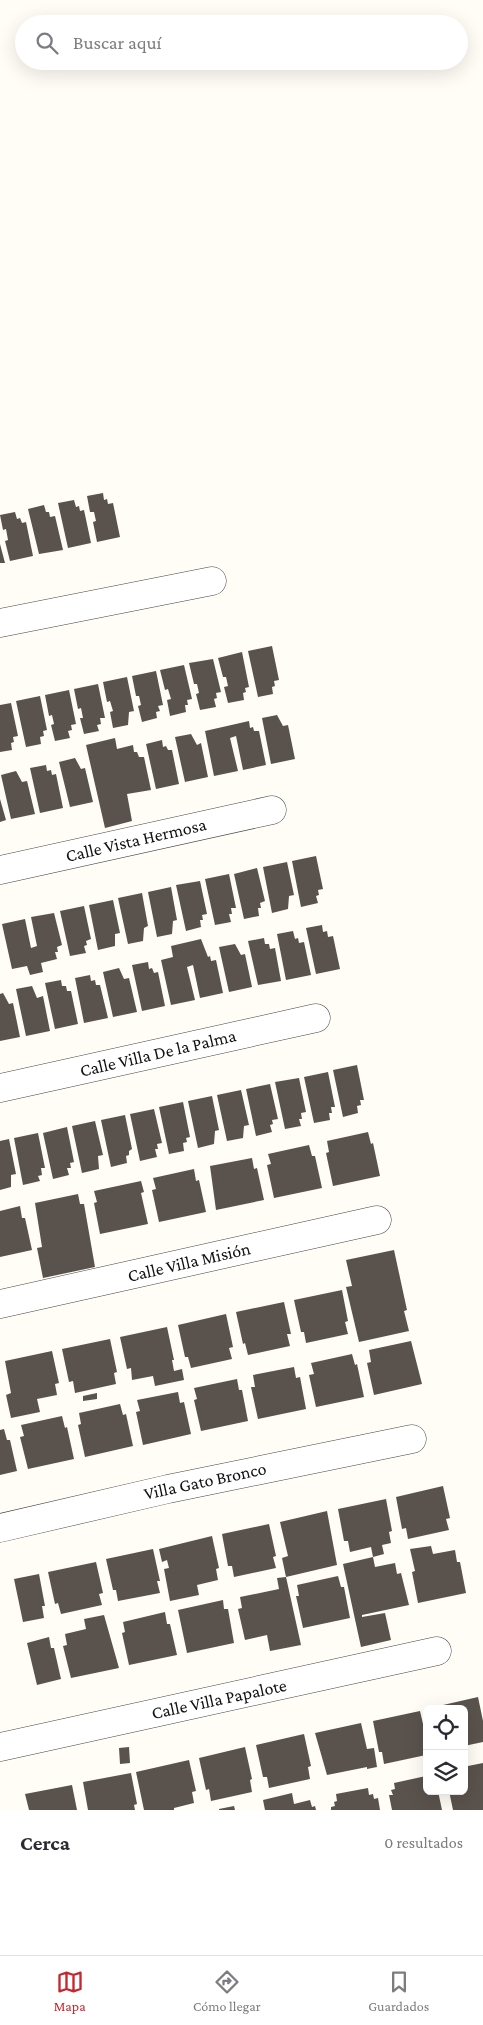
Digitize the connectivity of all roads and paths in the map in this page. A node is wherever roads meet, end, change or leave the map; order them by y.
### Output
1 (212, 581) dead end
2 (0, 623) edge
3 (272, 810) dead end
4 (0, 870) edge
5 (316, 1018) dead end
6 (0, 1088) edge
7 (377, 1220) dead end
8 (0, 1304) edge
9 (412, 1438) dead end
10 (0, 1528) edge
11 (437, 1651) dead end
12 (0, 1747) edge

1 - 2 street
3 - 4 street, Calle Vista Hermosa
5 - 6 street, Calle Villa De la Palma
7 - 8 street, Calle Villa Misión
9 - 10 street, Villa Gato Bronco
11 - 12 street, Calle Villa Papalote

